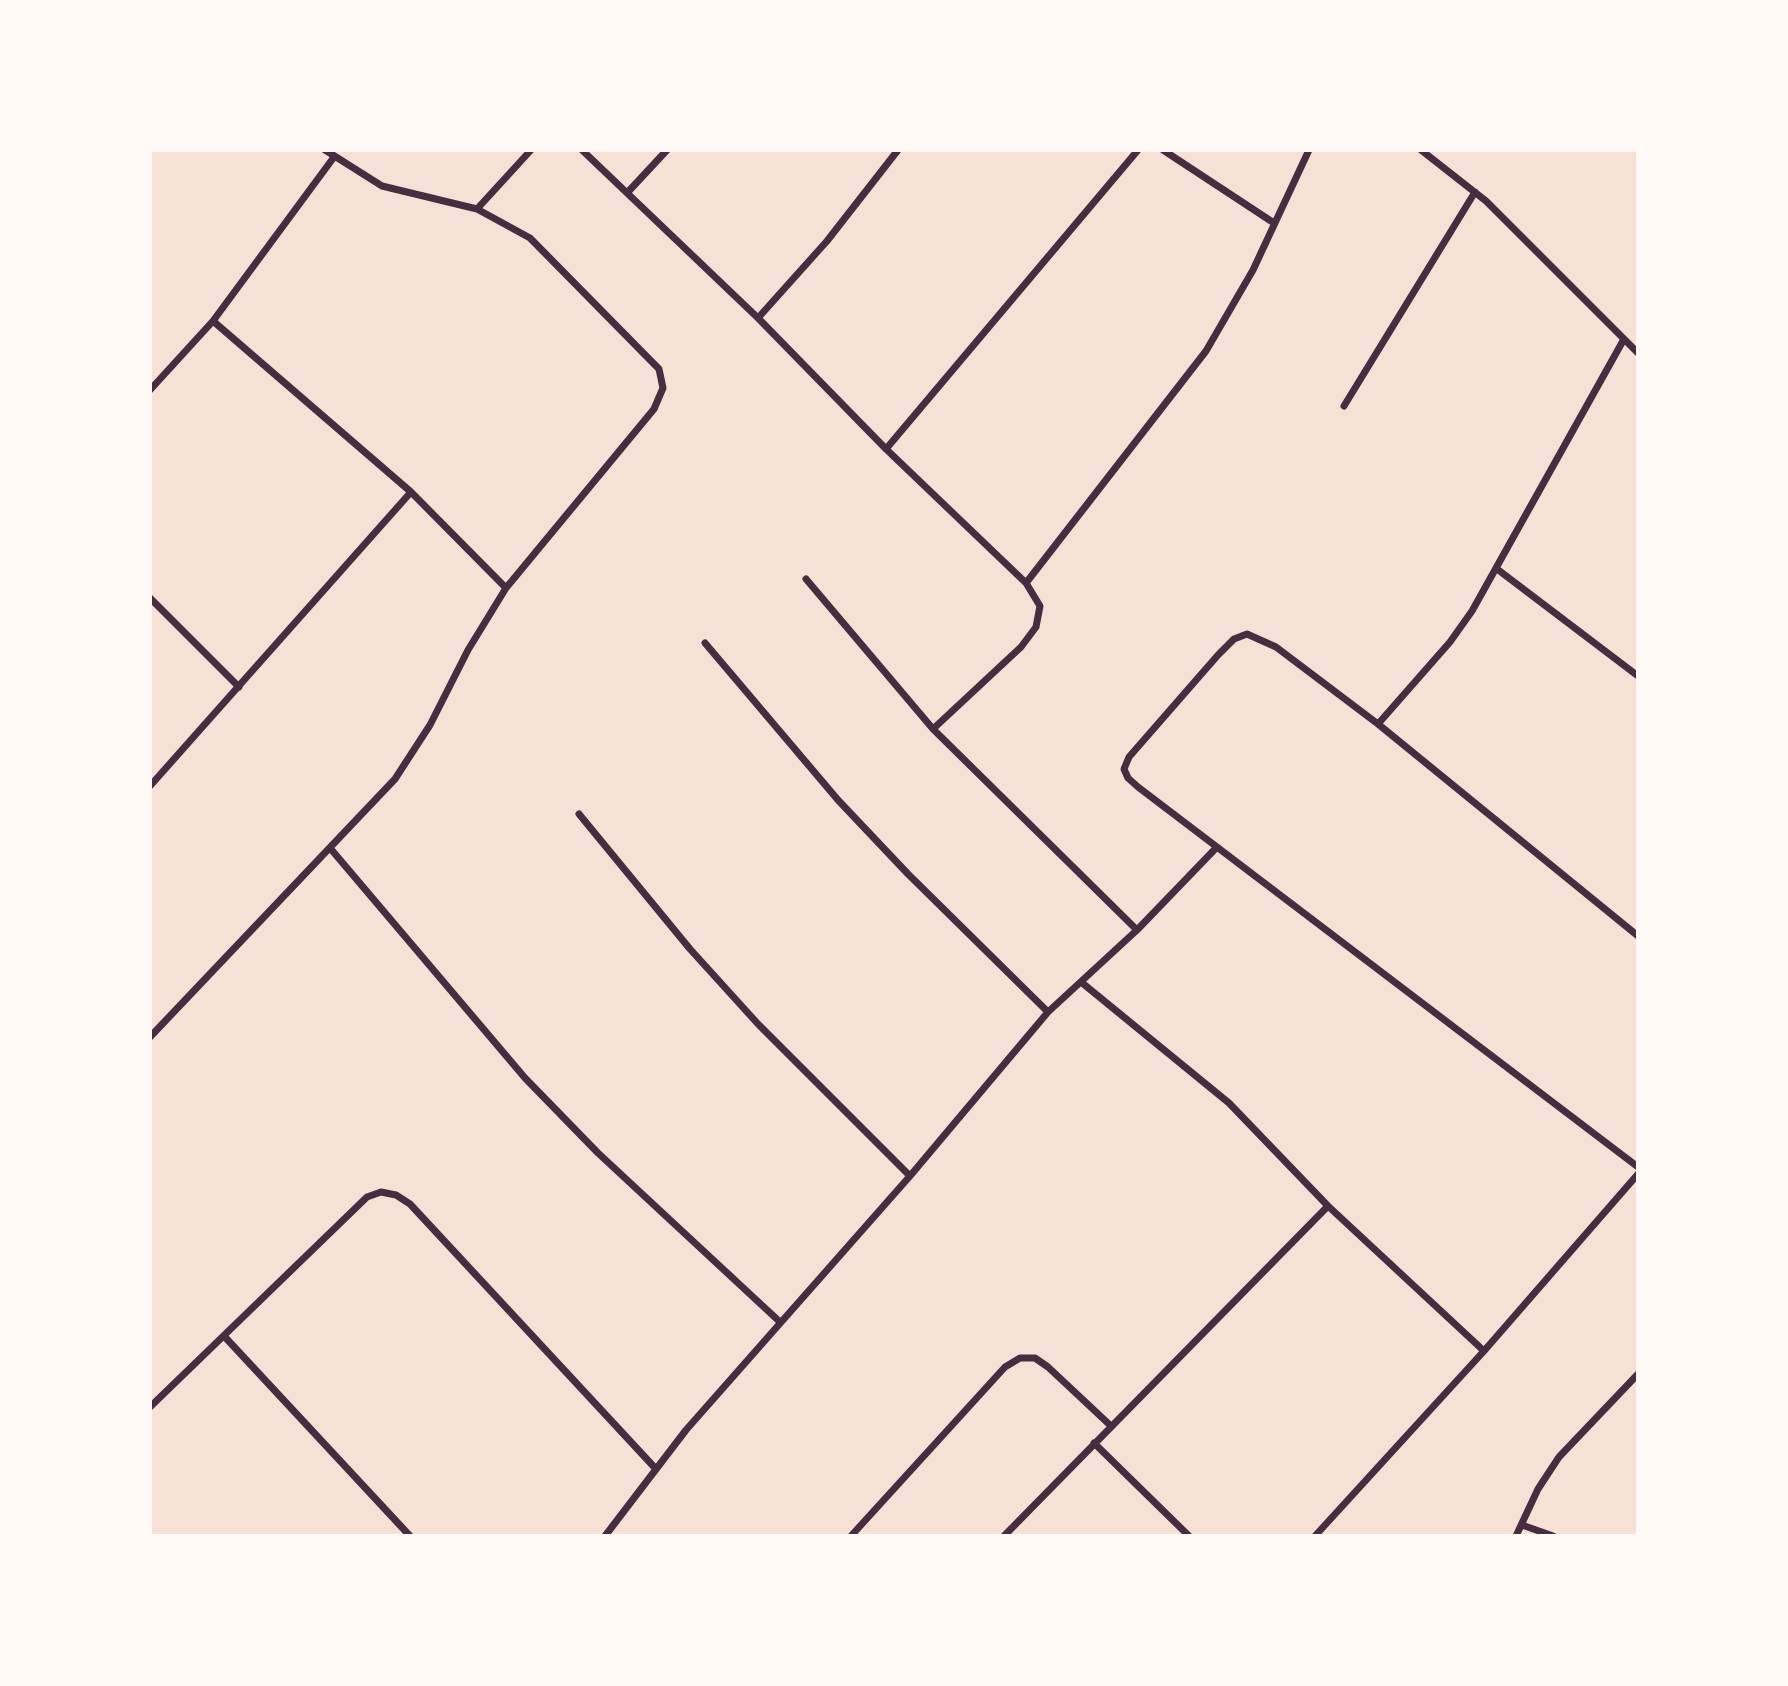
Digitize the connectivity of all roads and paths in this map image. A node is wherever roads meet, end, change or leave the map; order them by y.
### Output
1 (325, 150) edge
2 (531, 150) edge
3 (582, 150) edge
4 (667, 150) edge
5 (898, 150) edge
6 (1138, 150) edge
7 (1163, 150) edge
8 (1309, 150) edge
9 (1422, 150) edge
10 (334, 157) junction
11 (1475, 192) junction
12 (627, 193) junction
13 (477, 209) junction
14 (1274, 223) junction
15 (758, 318) junction
16 (213, 321) junction
17 (1624, 339) junction
18 (1637, 354) edge
19 (150, 390) edge
20 (1344, 406) dead end
21 (886, 449) junction
22 (411, 492) junction
23 (1497, 569) junction
24 (806, 579) dead end
25 (1026, 583) junction
26 (506, 588) junction
27 (150, 598) edge
28 (705, 643) dead end
29 (1637, 676) edge
30 (239, 687) junction
31 (1378, 724) junction
32 (933, 729) junction
33 (150, 786) edge
34 (579, 814) dead end
35 (1217, 847) junction
36 (330, 848) junction
37 (1137, 930) junction
38 (1637, 936) edge
39 (1081, 982) junction
40 (1048, 1012) junction
41 (150, 1037) edge
42 (1637, 1167) edge
43 (1637, 1174) edge
44 (910, 1176) junction
45 (1328, 1206) junction
46 (780, 1322) junction
47 (224, 1336) junction
48 (1484, 1351) junction
49 (1637, 1374) edge
50 (150, 1407) edge
51 (1111, 1426) junction
52 (1094, 1443) junction
53 (656, 1469) junction
54 (1522, 1525) junction
55 (410, 1535) edge
56 (606, 1535) edge
57 (851, 1535) edge
58 (1004, 1535) edge
59 (1189, 1535) edge
60 (1315, 1535) edge
61 (1516, 1535) edge
62 (1553, 1535) edge

1 - 10 street
2 - 13 street
3 - 12 street
4 - 12 street
5 - 15 street
6 - 21 street
7 - 14 street
8 - 14 street
9 - 11 street
10 - 13 street
10 - 16 street
11 - 17 street
11 - 20 street
12 - 15 street
13 - 26 street
14 - 25 street
15 - 21 street
16 - 19 street
16 - 22 street
17 - 18 street
17 - 23 street
21 - 25 street
22 - 26 street
22 - 30 street
23 - 29 street
23 - 31 street
24 - 32 street
25 - 32 street
26 - 36 street
27 - 30 street
28 - 40 street
30 - 33 street
31 - 35 street
31 - 38 street
32 - 37 street
34 - 44 street
35 - 37 street
35 - 42 street
36 - 41 street
36 - 46 street
37 - 39 street
39 - 40 street
39 - 45 street
40 - 44 street
43 - 48 street
44 - 46 street
45 - 48 street
45 - 51 street
46 - 53 street
47 - 50 street
47 - 53 street
47 - 55 street
48 - 60 street
49 - 54 street
51 - 52 street
51 - 57 street
52 - 58 street
52 - 59 street
53 - 56 street
54 - 61 street
54 - 62 street

